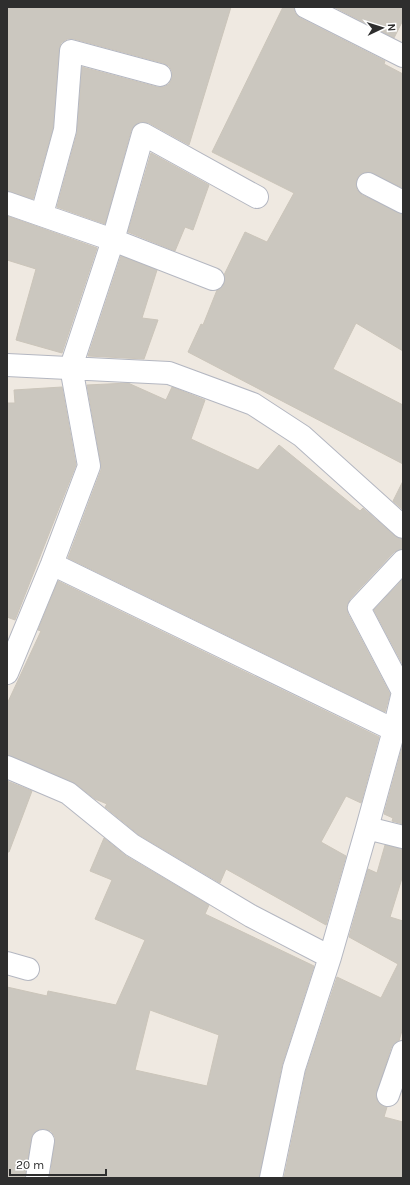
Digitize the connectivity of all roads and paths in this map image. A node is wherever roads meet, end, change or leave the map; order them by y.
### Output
1 (306, 7) edge
2 (403, 56) edge
3 (160, 75) dead end
4 (368, 184) dead end
5 (257, 197) dead end
6 (403, 202) edge
7 (7, 204) edge
8 (42, 214) junction
9 (113, 240) junction
10 (213, 279) dead end
11 (7, 365) edge
12 (71, 367) junction
13 (403, 527) edge
14 (403, 561) edge
15 (52, 564) junction
16 (7, 673) edge
17 (394, 730) junction
18 (7, 767) edge
19 (367, 828) junction
20 (403, 837) edge
21 (330, 957) junction
22 (7, 963) edge
23 (28, 968) dead end
24 (403, 1052) edge
25 (388, 1095) dead end
26 (43, 1141) dead end
27 (37, 1178) edge
28 (270, 1178) edge

1 - 2 street
3 - 8 street
4 - 6 street
5 - 9 street
7 - 8 street
8 - 9 street
9 - 10 street
9 - 12 street
11 - 12 street
12 - 13 street
12 - 15 street
14 - 17 street
15 - 16 street
15 - 17 street
17 - 19 street
18 - 21 street
19 - 20 street
19 - 21 street
21 - 28 street
22 - 23 street
24 - 25 street
26 - 27 street

